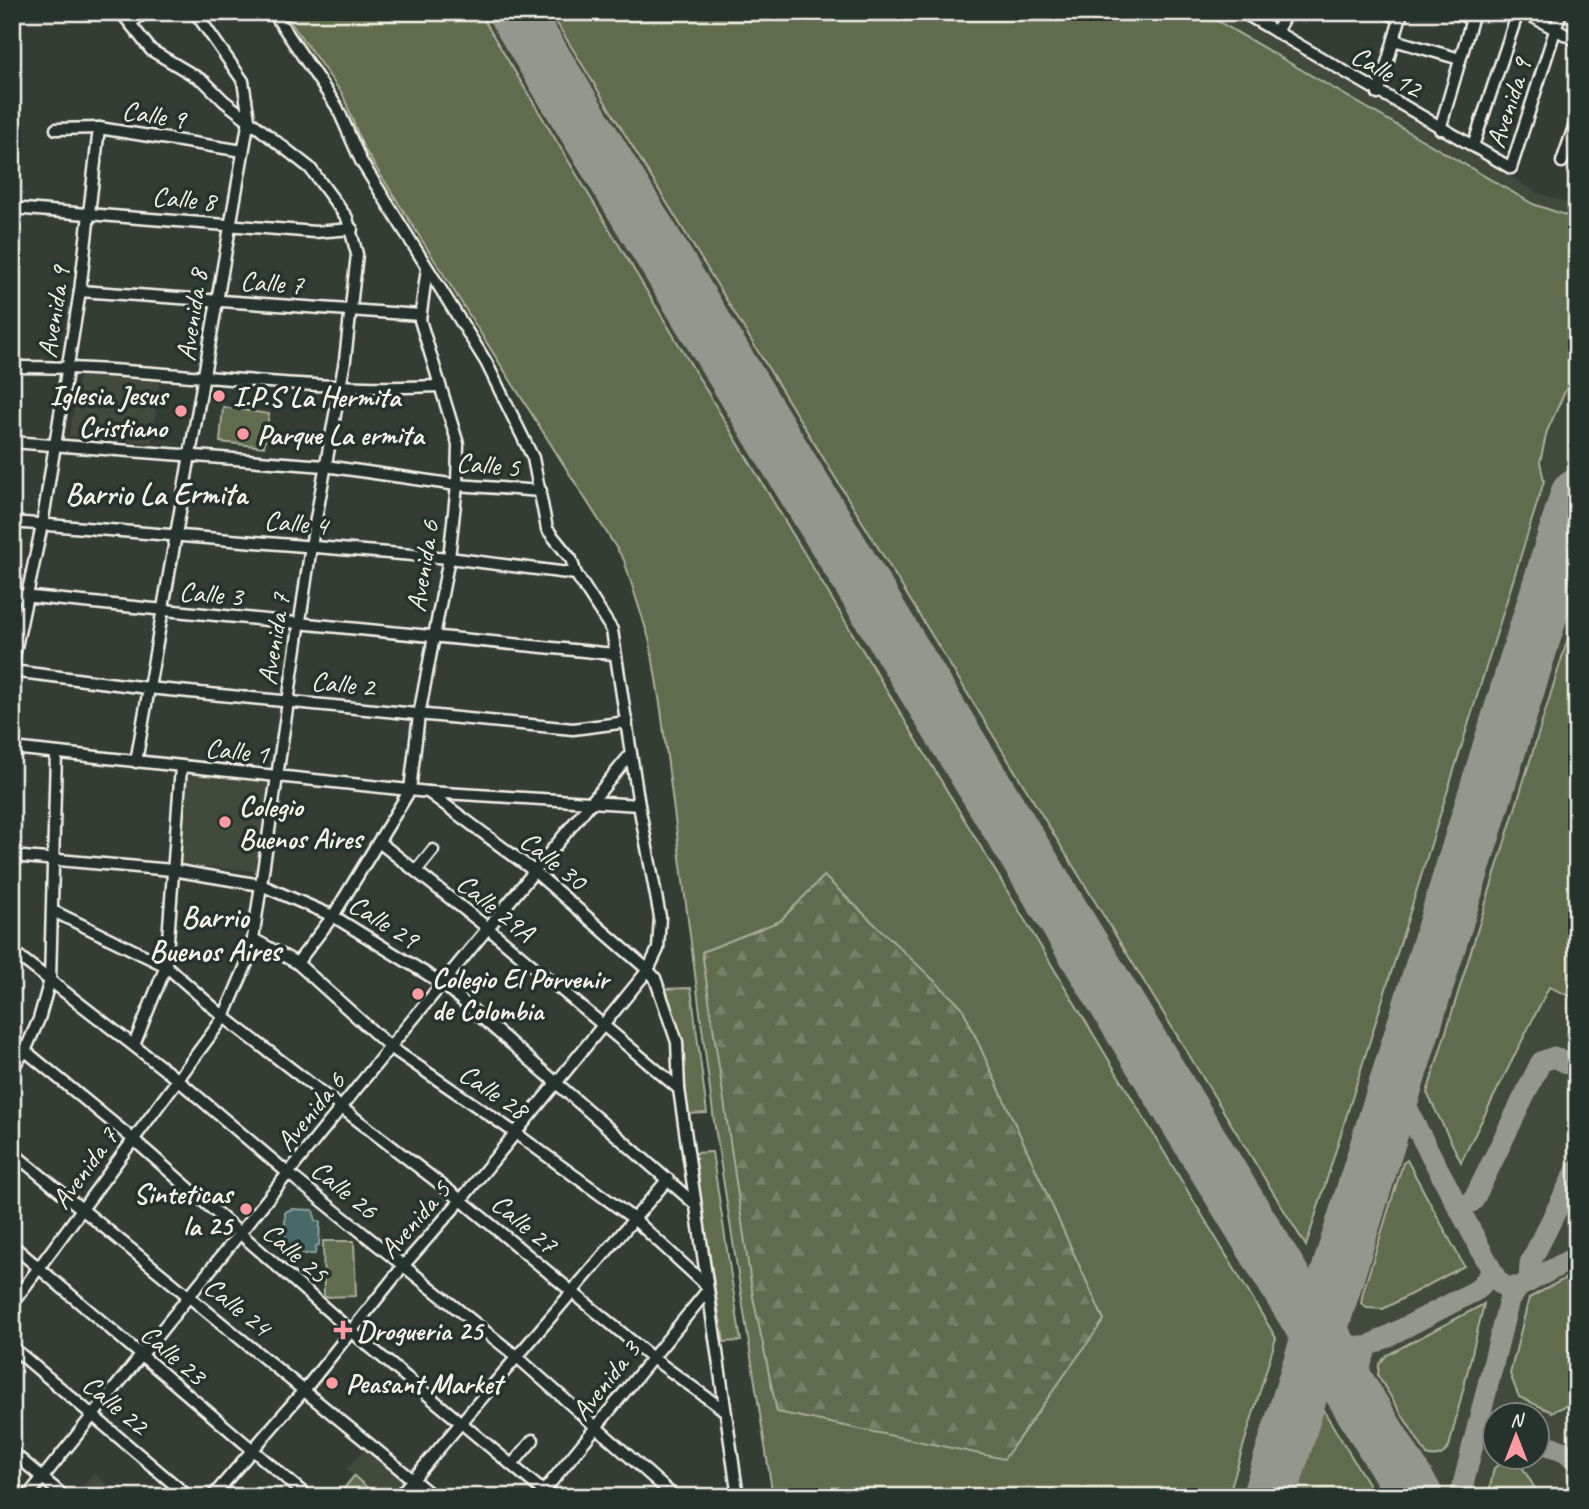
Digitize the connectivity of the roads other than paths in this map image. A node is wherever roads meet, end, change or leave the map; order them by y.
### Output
1 (121, 12) edge
2 (147, 12) edge
3 (195, 12) edge
4 (273, 12) edge
5 (1242, 12) edge
6 (1287, 12) edge
7 (1386, 12) edge
8 (1452, 12) edge
9 (1518, 12) edge
10 (1524, 12) edge
11 (1561, 12) edge
12 (1401, 16) edge
13 (1473, 16) edge
14 (131, 22) junction
15 (1555, 30) junction
16 (1276, 32) junction
17 (1394, 40) junction
18 (1577, 41) edge
19 (1460, 59) junction
20 (1378, 94) junction
21 (1577, 117) edge
22 (249, 119) junction
23 (100, 128) junction
24 (56, 129) dead end
25 (1440, 129) junction
26 (1473, 146) junction
27 (243, 151) junction
28 (1562, 162) dead end
29 (1511, 168) joint
30 (12, 208) edge
31 (90, 213) junction
32 (228, 225) junction
33 (352, 229) junction
34 (427, 268) junction
35 (80, 291) junction
36 (215, 300) junction
37 (351, 310) junction
38 (420, 315) junction
39 (68, 366) junction
40 (14, 367) dead end
41 (205, 378) junction
42 (439, 386) junction
43 (341, 388) junction
44 (12, 442) edge
45 (54, 444) junction
46 (189, 455) junction
47 (326, 466) junction
48 (457, 485) junction
49 (541, 491) junction
50 (12, 522) edge
51 (42, 525) junction
52 (175, 535) junction
53 (311, 546) junction
54 (449, 558) junction
55 (576, 574) junction
56 (12, 595) edge
57 (29, 597) junction
58 (162, 611) junction
59 (299, 624) junction
60 (434, 638) junction
61 (614, 654) junction
62 (12, 669) edge
63 (148, 688) junction
64 (286, 700) junction
65 (419, 715) junction
66 (627, 722) junction
67 (12, 748) edge
68 (56, 753) junction
69 (630, 755) junction
70 (136, 762) junction
71 (181, 767) junction
72 (278, 778) junction
73 (410, 790) junction
74 (428, 792) junction
75 (456, 794) junction
76 (590, 804) junction
77 (639, 805) junction
78 (450, 809) junction
79 (379, 842) junction
80 (433, 850) dead end
81 (12, 856) edge
82 (55, 859) junction
83 (172, 870) junction
84 (534, 871) junction
85 (416, 872) junction
86 (261, 885) junction
87 (53, 912) junction
88 (333, 916) junction
89 (489, 929) junction
90 (253, 939) junction
91 (12, 951) edge
92 (298, 963) junction
93 (166, 966) junction
94 (648, 970) junction
95 (50, 980) junction
96 (443, 984) junction
97 (224, 1017) junction
98 (603, 1026) junction
99 (12, 1040) edge
100 (134, 1045) junction
101 (390, 1047) junction
102 (25, 1051) junction
103 (12, 1068) edge
104 (178, 1080) junction
105 (554, 1084) junction
106 (679, 1089) junction
107 (342, 1108) junction
108 (514, 1132) junction
109 (134, 1140) junction
110 (12, 1152) edge
111 (289, 1174) junction
112 (667, 1179) junction
113 (461, 1200) junction
114 (695, 1204) junction
115 (83, 1209) junction
116 (634, 1219) junction
117 (240, 1234) junction
118 (12, 1245) edge
119 (404, 1265) junction
120 (39, 1267) junction
121 (707, 1288) junction
122 (572, 1292) junction
123 (190, 1296) junction
124 (12, 1304) edge
125 (352, 1332) junction
126 (12, 1347) edge
127 (516, 1356) junction
128 (142, 1357) junction
129 (652, 1357) junction
130 (305, 1389) junction
131 (724, 1410) junction
132 (94, 1416) junction
133 (461, 1423) junction
134 (596, 1429) junction
135 (533, 1440) dead end
136 (252, 1451) junction
137 (12, 1452) edge
138 (512, 1465) junction
139 (42, 1478) junction
140 (413, 1479) junction
141 (544, 1495) edge
142 (27, 1497) edge
143 (65, 1497) edge
144 (190, 1497) edge
145 (212, 1497) edge
146 (308, 1497) edge
147 (398, 1497) edge
148 (434, 1497) edge
149 (675, 1497) edge
150 (738, 1497) edge

1 - 14 street, Avenida 7
2 - 14 street
3 - 22 street, Avenida 8
4 - 34 street
5 - 16 street, Calle 12
6 - 16 street
7 - 12 street
8 - 13 street
9 - 26 street
10 - 15 street
11 - 15 street, Avenida 9
12 - 17 street
13 - 19 street
14 - 22 street, Avenida 7
15 - 18 street
15 - 29 street, Avenida 9
16 - 20 street, Calle 12
17 - 19 street
17 - 20 street
19 - 25 street
20 - 25 street, Calle 12
21 - 28 street
22 - 27 street, Avenida 8
22 - 33 street, Avenida 7
23 - 24 street, Calle 9
23 - 27 street, Calle 9
23 - 31 street, Avenida 9
25 - 26 street, Calle 12
26 - 29 street, Calle 12
27 - 32 street, Avenida 8
30 - 31 street, Calle 8
31 - 32 street, Calle 8
31 - 35 street, Avenida 9
32 - 33 street, Calle 8
32 - 36 street, Avenida 8
33 - 37 street, Avenida 7
34 - 38 street
34 - 49 street
35 - 36 street, Calle 7
35 - 39 street, Avenida 9
36 - 37 street, Calle 7
36 - 41 street, Avenida 8
37 - 38 street, Calle 7
37 - 43 street, Avenida 7
38 - 42 street, Avenida 6
39 - 40 street
39 - 41 street
39 - 45 street, Avenida 9
41 - 43 street
41 - 46 street, Avenida 8
42 - 43 street
42 - 48 street, Avenida 6
43 - 47 street, Avenida 7
44 - 45 street, Calle 5
45 - 46 street, Calle 5
45 - 51 street, Avenida 9
46 - 47 street, Calle 5
46 - 52 street, Avenida 8
47 - 48 street, Calle 5
47 - 53 street, Avenida 7
48 - 49 street, Calle 5
48 - 54 street, Avenida 6
49 - 55 street
50 - 51 street, Calle 4
51 - 52 street, Calle 4
51 - 57 street, Avenida 9
52 - 53 street, Calle 4
52 - 58 street, Avenida 8
53 - 54 street, Calle 4
53 - 59 street, Avenida 7
54 - 55 street, Calle 4
54 - 60 street, Avenida 6
55 - 61 street
56 - 57 street, Calle 3
57 - 58 street, Calle 3
57 - 62 street, Avenida 9
58 - 59 street, Calle 3
58 - 63 street, Avenida 8
59 - 60 street, Calle 3
59 - 64 street, Avenida 7
60 - 61 street, Calle 3
60 - 65 street, Avenida 6
61 - 66 street
62 - 63 street, Calle 2
63 - 64 street, Calle 2
63 - 70 street, Avenida 8
64 - 65 street, Calle 2
64 - 72 street, Avenida 7
65 - 66 street, Calle 2
65 - 73 street, Avenida 6
66 - 69 street
67 - 68 street, Calle 1
68 - 70 street, Calle 1
68 - 82 street
69 - 76 street, Avenida 6
69 - 77 street
70 - 71 street, Calle 1
71 - 72 street, Calle 1
71 - 83 street
72 - 73 street, Calle 1
72 - 86 street, Avenida 7
73 - 74 street, Calle 1
73 - 79 street, Avenida 6
74 - 75 street, Calle 1
74 - 78 street, Calle 30
75 - 76 street, Calle 1
75 - 78 street
76 - 77 street, Calle 1
76 - 84 street, Avenida 6
77 - 94 street
78 - 84 street, Calle 30
79 - 85 street, Calle 29A
79 - 88 street, Avenida 6
80 - 85 street
81 - 82 street, Calle 29
82 - 83 street, Calle 29
82 - 87 street
83 - 86 street, Calle 29
83 - 93 street
84 - 89 street, Avenida 6
84 - 94 street, Calle 30
85 - 89 street, Calle 29A
86 - 88 street, Calle 29
86 - 90 street, Avenida 7
87 - 93 street, Calle 27
87 - 95 street
88 - 92 street, Avenida 6
88 - 96 street, Calle 29
89 - 96 street, Avenida 6
89 - 98 street, Calle 29A
90 - 92 street, Calle 28
90 - 97 street, Avenida 7
91 - 95 street, Calle 26
92 - 101 street, Calle 28
93 - 97 street, Calle 27
93 - 100 street
94 - 98 street, Avenida 5
94 - 106 street
95 - 100 street, Calle 26
95 - 102 street
96 - 101 street, Avenida 6
96 - 105 street, Calle 29
97 - 104 street, Avenida 7
97 - 107 street, Calle 27
98 - 105 street, Avenida 5
98 - 106 street, Calle 29A
99 - 102 street, Calle 25
100 - 104 street, Calle 26
101 - 107 street, Avenida 6
101 - 108 street, Calle 28
102 - 103 street
102 - 109 street, Calle 25
104 - 109 street, Avenida 7
104 - 111 street, Calle 26
105 - 108 street, Avenida 5
105 - 112 street, Calle 29
106 - 114 street
107 - 111 street, Avenida 6
107 - 113 street, Calle 27
108 - 113 street, Avenida 5
108 - 116 street, Calle 28
109 - 115 street, Avenida 7
109 - 117 street, Calle 25
110 - 115 street, Calle 24
111 - 117 street, Avenida 6
111 - 119 street, Calle 26
112 - 114 street, Calle 29
112 - 116 street
113 - 119 street, Avenida 5
113 - 122 street, Calle 27
114 - 121 street
115 - 120 street, Avenida 7
115 - 123 street, Calle 24
116 - 121 street, Calle 28
116 - 122 street
117 - 123 street, Avenida 6
117 - 125 street, Calle 25
118 - 120 street, Calle 23
119 - 125 street, Avenida 5
119 - 127 street, Calle 26
120 - 124 street, Avenida 7
120 - 128 street, Calle 23
121 - 129 street, Avenida 3
121 - 131 street
122 - 127 street
122 - 129 street, Calle 27
123 - 128 street, Avenida 6
123 - 130 street, Calle 24
125 - 130 street, Avenida 5
125 - 133 street, Calle 25
126 - 132 street, Calle 22
127 - 133 street
127 - 134 street, Calle 26
128 - 132 street, Avenida 6
128 - 136 street, Calle 23
129 - 131 street, Calle 27
129 - 134 street, Avenida 3
130 - 136 street, Avenida 5
130 - 140 street, Calle 24
131 - 150 street
132 - 139 street, Avenida 6
132 - 144 street, Calle 22
133 - 138 street, Calle 25
133 - 140 street
134 - 141 street, Avenida 3
134 - 149 street, Calle 26
135 - 138 street
136 - 145 street, Avenida 5
136 - 146 street, Calle 23
137 - 139 street
138 - 141 street, Calle 25
139 - 142 street, Avenida 6
139 - 143 street
140 - 147 street
140 - 148 street, Calle 24

